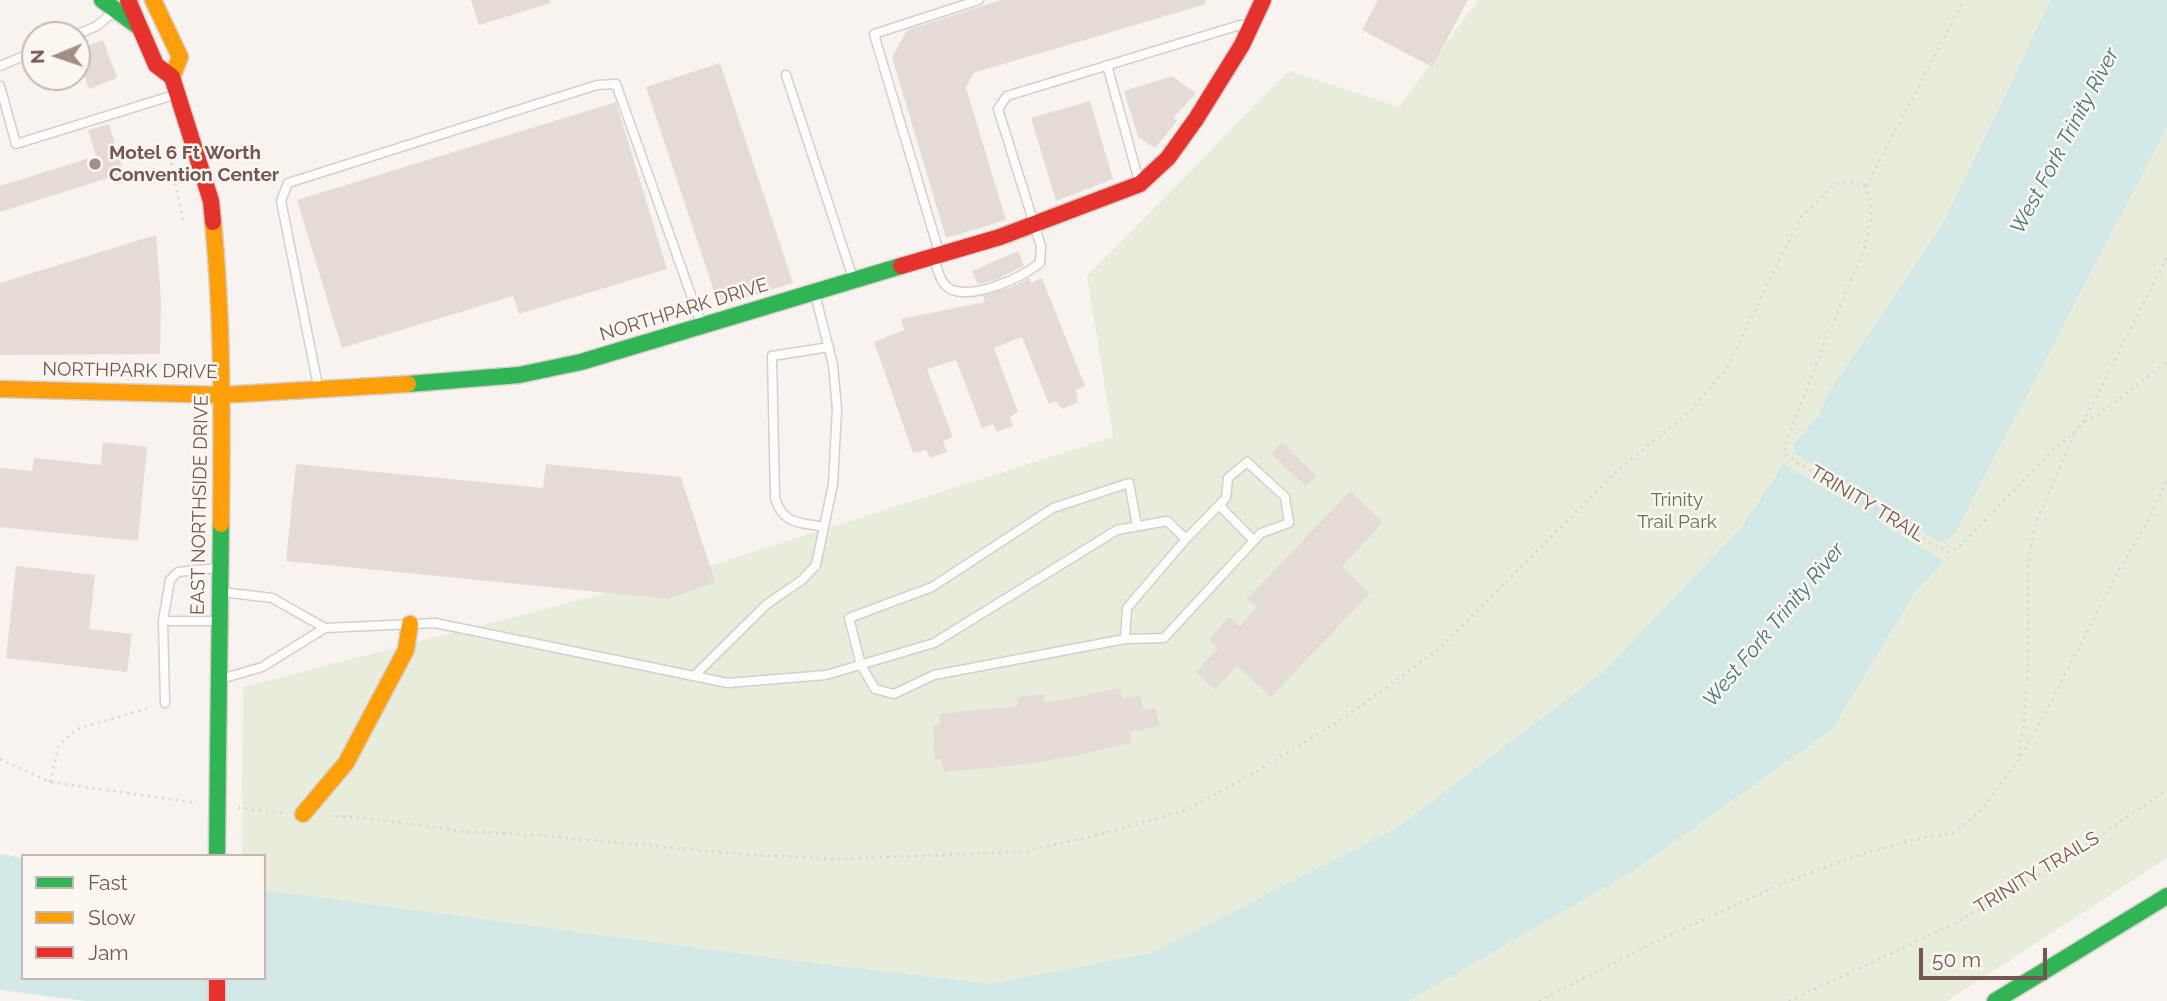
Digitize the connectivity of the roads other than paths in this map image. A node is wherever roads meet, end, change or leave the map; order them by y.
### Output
1 (153, 0) edge
2 (166, 0) edge
3 (979, 0) edge
4 (1263, 0) edge
5 (115, 3) edge
6 (1251, 25) junction
7 (167, 28) junction
8 (91, 29) edge
9 (21, 57) edge
10 (1107, 65) junction
11 (0, 66) edge
12 (786, 75) dead end
13 (172, 77) junction
14 (0, 86) edge
15 (177, 94) junction
16 (1140, 184) junction
17 (1034, 225) junction
18 (937, 256) junction
19 (854, 281) junction
20 (815, 292) junction
21 (702, 326) junction
22 (828, 347) junction
23 (0, 389) edge
24 (318, 389) junction
25 (222, 395) junction
26 (1219, 505) junction
27 (1137, 526) junction
28 (824, 527) junction
29 (1185, 539) junction
30 (1254, 541) junction
31 (220, 568) junction
32 (220, 591) junction
33 (163, 621) junction
34 (219, 621) junction
35 (410, 624) junction
36 (325, 628) junction
37 (1125, 639) junction
38 (861, 665) junction
39 (694, 676) junction
40 (219, 680) junction
41 (165, 704) road end
42 (303, 814) dead end
43 (217, 854) edge
44 (2167, 896) edge
45 (217, 980) edge
46 (217, 1001) edge
47 (1995, 1001) edge

1 - 7 street, EAST NORTHSIDE DRIVE
2 - 7 street
3 - 18 lane
4 - 6 street, NORTHPARK DRIVE
5 - 8 lane
5 - 13 street, EAST NORTHSIDE DRIVE
6 - 10 lane
6 - 16 street, NORTHPARK DRIVE
7 - 13 street, EAST NORTHSIDE DRIVE
9 - 11 lane
10 - 16 lane
10 - 17 lane
12 - 19 lane
13 - 15 street, EAST NORTHSIDE DRIVE
14 - 15 lane
15 - 25 street, EAST NORTHSIDE DRIVE
16 - 17 street, NORTHPARK DRIVE
17 - 18 street, NORTHPARK DRIVE
17 - 18 lane
18 - 19 street, NORTHPARK DRIVE
19 - 20 street, NORTHPARK DRIVE
20 - 21 street, NORTHPARK DRIVE
20 - 22 lane
21 - 24 street, NORTHPARK DRIVE
21 - 24 lane
22 - 28 lane
22 - 28 lane
23 - 25 street, NORTHPARK DRIVE
24 - 25 street, NORTHPARK DRIVE
25 - 31 street, EAST NORTHSIDE DRIVE
26 - 29 lane
26 - 30 lane
26 - 30 lane
27 - 29 lane
27 - 38 lane
27 - 38 lane
28 - 39 lane
29 - 37 lane
30 - 37 lane
31 - 32 street, EAST NORTHSIDE DRIVE
31 - 33 lane
32 - 34 street, EAST NORTHSIDE DRIVE
32 - 36 lane
33 - 34 lane
33 - 41 lane
34 - 40 street, EAST NORTHSIDE DRIVE
35 - 36 lane
35 - 39 lane
35 - 42 street
36 - 40 lane
37 - 38 lane
38 - 39 lane
40 - 43 street, EAST NORTHSIDE DRIVE, bridge
44 - 47 street
45 - 46 street

